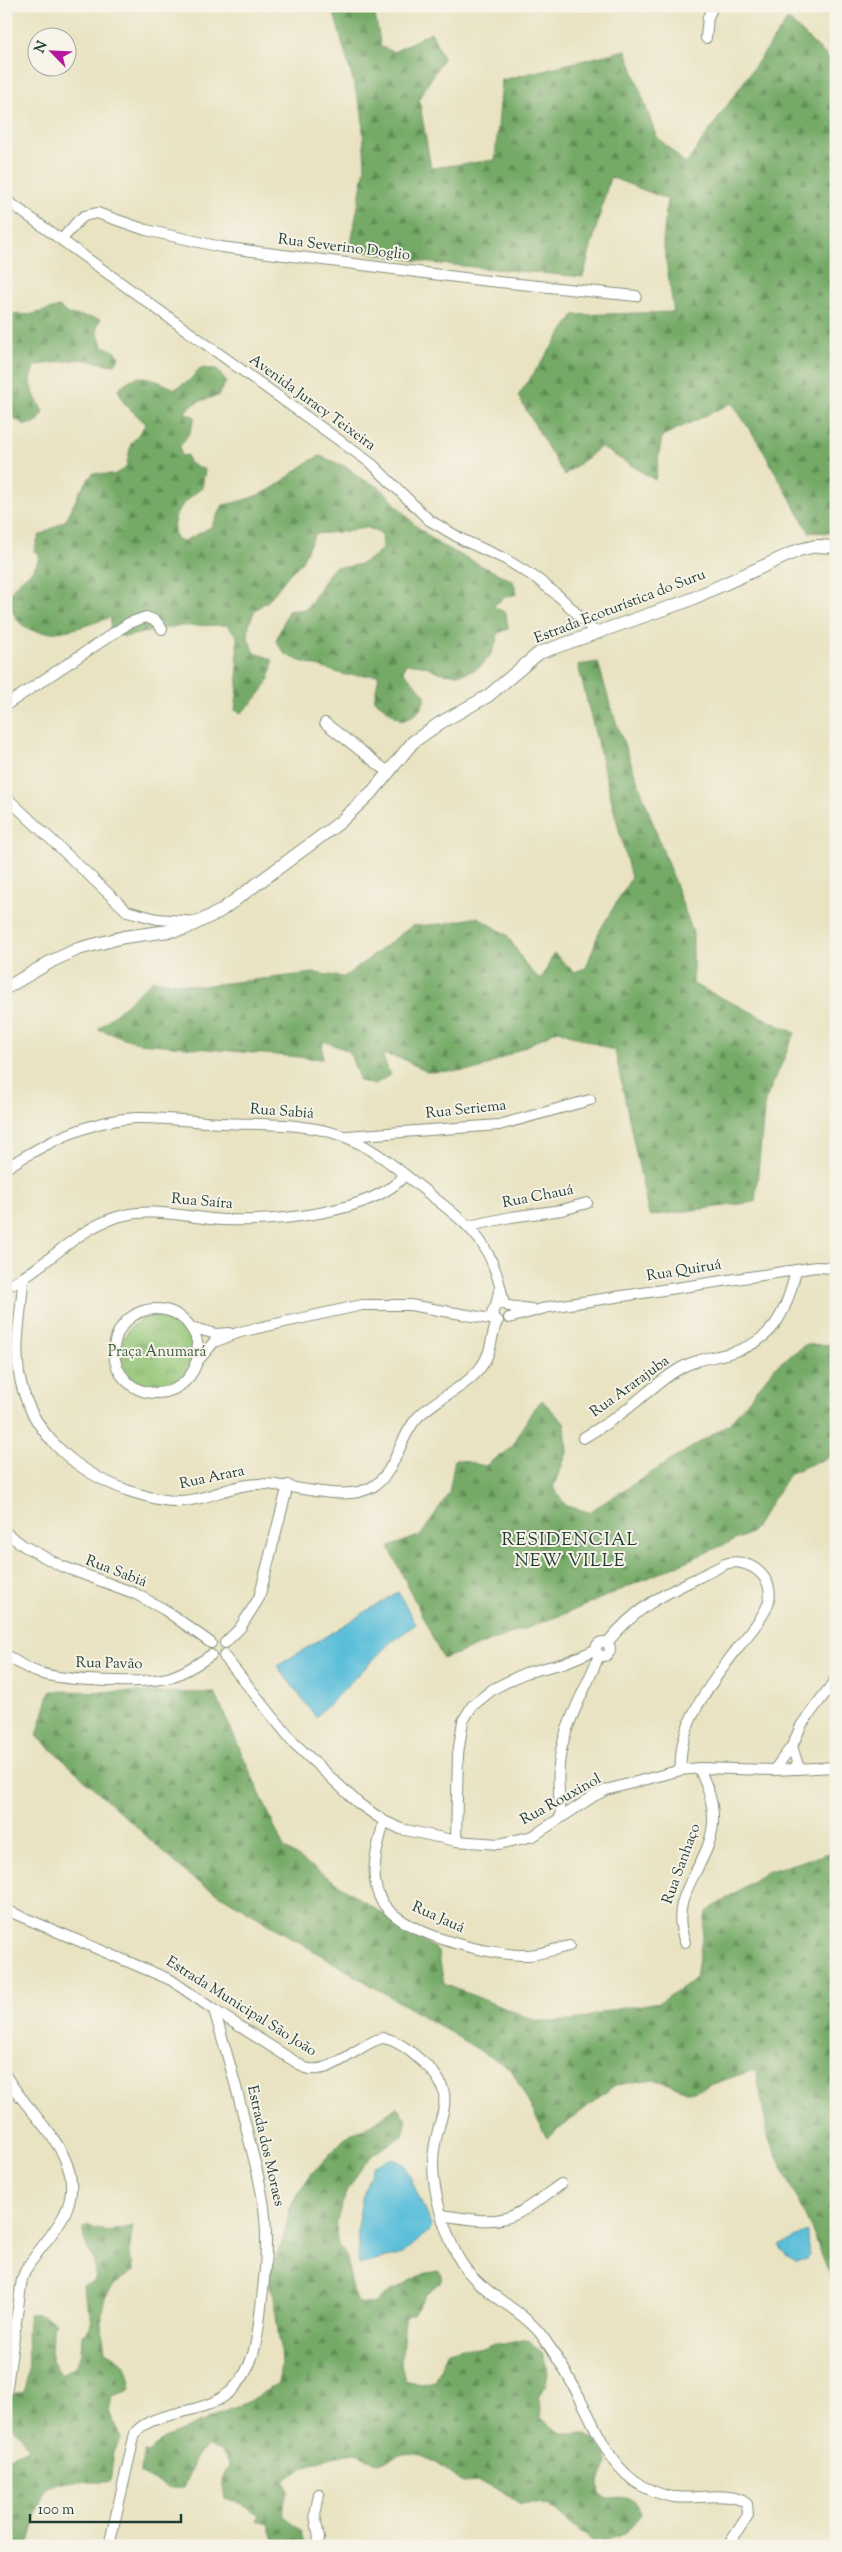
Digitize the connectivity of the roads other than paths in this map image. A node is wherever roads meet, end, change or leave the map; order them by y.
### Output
1 (713, 6) edge
2 (706, 38) dead end
3 (6, 200) edge
4 (62, 239) junction
5 (636, 296) dead end
6 (836, 547) edge
7 (162, 628) dead end
8 (596, 633) junction
9 (6, 705) edge
10 (325, 723) dead end
11 (388, 772) junction
12 (6, 797) edge
13 (202, 922) junction
14 (6, 988) edge
15 (590, 1100) dead end
16 (344, 1136) junction
17 (6, 1168) edge
18 (406, 1175) junction
19 (587, 1203) dead end
20 (495, 1222) junction
21 (469, 1226) junction
22 (480, 1238) junction
23 (836, 1268) edge
24 (796, 1270) junction
25 (23, 1279) junction
26 (6, 1287) edge
27 (500, 1306) junction
28 (537, 1310) junction
29 (472, 1316) junction
30 (501, 1320) junction
31 (190, 1327) junction
32 (240, 1332) junction
33 (196, 1364) junction
34 (583, 1438) dead end
35 (288, 1485) junction
36 (6, 1533) edge
37 (211, 1643) junction
38 (225, 1643) junction
39 (604, 1651) junction
40 (6, 1655) edge
41 (211, 1655) junction
42 (224, 1656) junction
43 (836, 1679) edge
44 (792, 1746) junction
45 (836, 1767) edge
46 (699, 1768) junction
47 (799, 1769) junction
48 (681, 1770) junction
49 (774, 1770) junction
50 (559, 1796) junction
51 (578, 1807) junction
52 (562, 1817) junction
53 (384, 1821) junction
54 (456, 1841) junction
55 (6, 1910) edge
56 (685, 1942) dead end
57 (569, 1946) dead end
58 (214, 2010) junction
59 (6, 2076) edge
60 (561, 2184) dead end
61 (442, 2215) junction
62 (6, 2394) edge
63 (319, 2494) dead end
64 (109, 2546) edge
65 (317, 2546) edge
66 (728, 2546) edge

1 - 2 street
3 - 4 street, Avenida Juracy Teixeira
4 - 5 street, Rua Severino Doglio
4 - 8 street, Avenida Juracy Teixeira
6 - 8 main road, Estrada Ecoturística do Suru
7 - 9 street
8 - 11 main road, Estrada Ecoturística do Suru
10 - 11 street
11 - 13 main road, Estrada Ecoturística do Suru
12 - 13 street
13 - 14 main road, Estrada Ecoturística do Suru
15 - 16 street, Rua Seriema
16 - 17 street, Rua Sabiá
16 - 18 street, Rua Sabiá
18 - 21 street, Rua Sabiá
18 - 25 street, Rua Saíra
19 - 20 street, Rua Chauá
20 - 21 street, Rua Chauá
20 - 22 street, Rua Chauá
21 - 22 street, Rua Sabiá
22 - 27 street, Rua Sabiá
23 - 24 street, Rua Quiruá
24 - 28 street, Rua Quiruá
24 - 34 street, Rua Ararajuba
25 - 26 street, Rua Saíra
25 - 35 street, Rua Arara
27 - 28 street, Rua Quiruá
27 - 29 street, Rua Quiruá
27 - 30 street
27 - 30 street
28 - 30 street, Rua Quiruá
29 - 30 street, Rua Quiruá
29 - 32 street, Rua Quiruá
30 - 35 street, Rua Arara
31 - 32 street
31 - 33 street
31 - 33 street
32 - 33 street
35 - 38 street
36 - 37 street, Rua Sabiá
37 - 38 street
37 - 41 street
38 - 42 street
39 - 48 street
39 - 50 street
39 - 54 street
40 - 41 street, Rua Pavão
41 - 42 street
42 - 53 street, Rua Rouxinol
43 - 44 street
44 - 47 street
44 - 49 street
45 - 47 street, Rua Rouxinol
46 - 48 street, Rua Rouxinol
46 - 49 street, Rua Rouxinol
46 - 56 street, Rua Sanhaço
47 - 49 street, Rua Rouxinol
48 - 51 street, Rua Rouxinol
50 - 51 street
50 - 52 street
51 - 52 street, Rua Rouxinol
52 - 54 street, Rua Rouxinol
53 - 54 street, Rua Rouxinol
53 - 57 street, Rua Jauá
55 - 58 street, Estrada Municipal São João
58 - 61 street, Estrada Municipal São João
58 - 64 street, Estrada dos Moraes
59 - 62 street
60 - 61 street
61 - 66 street, Estrada Municipal São João
63 - 65 street

